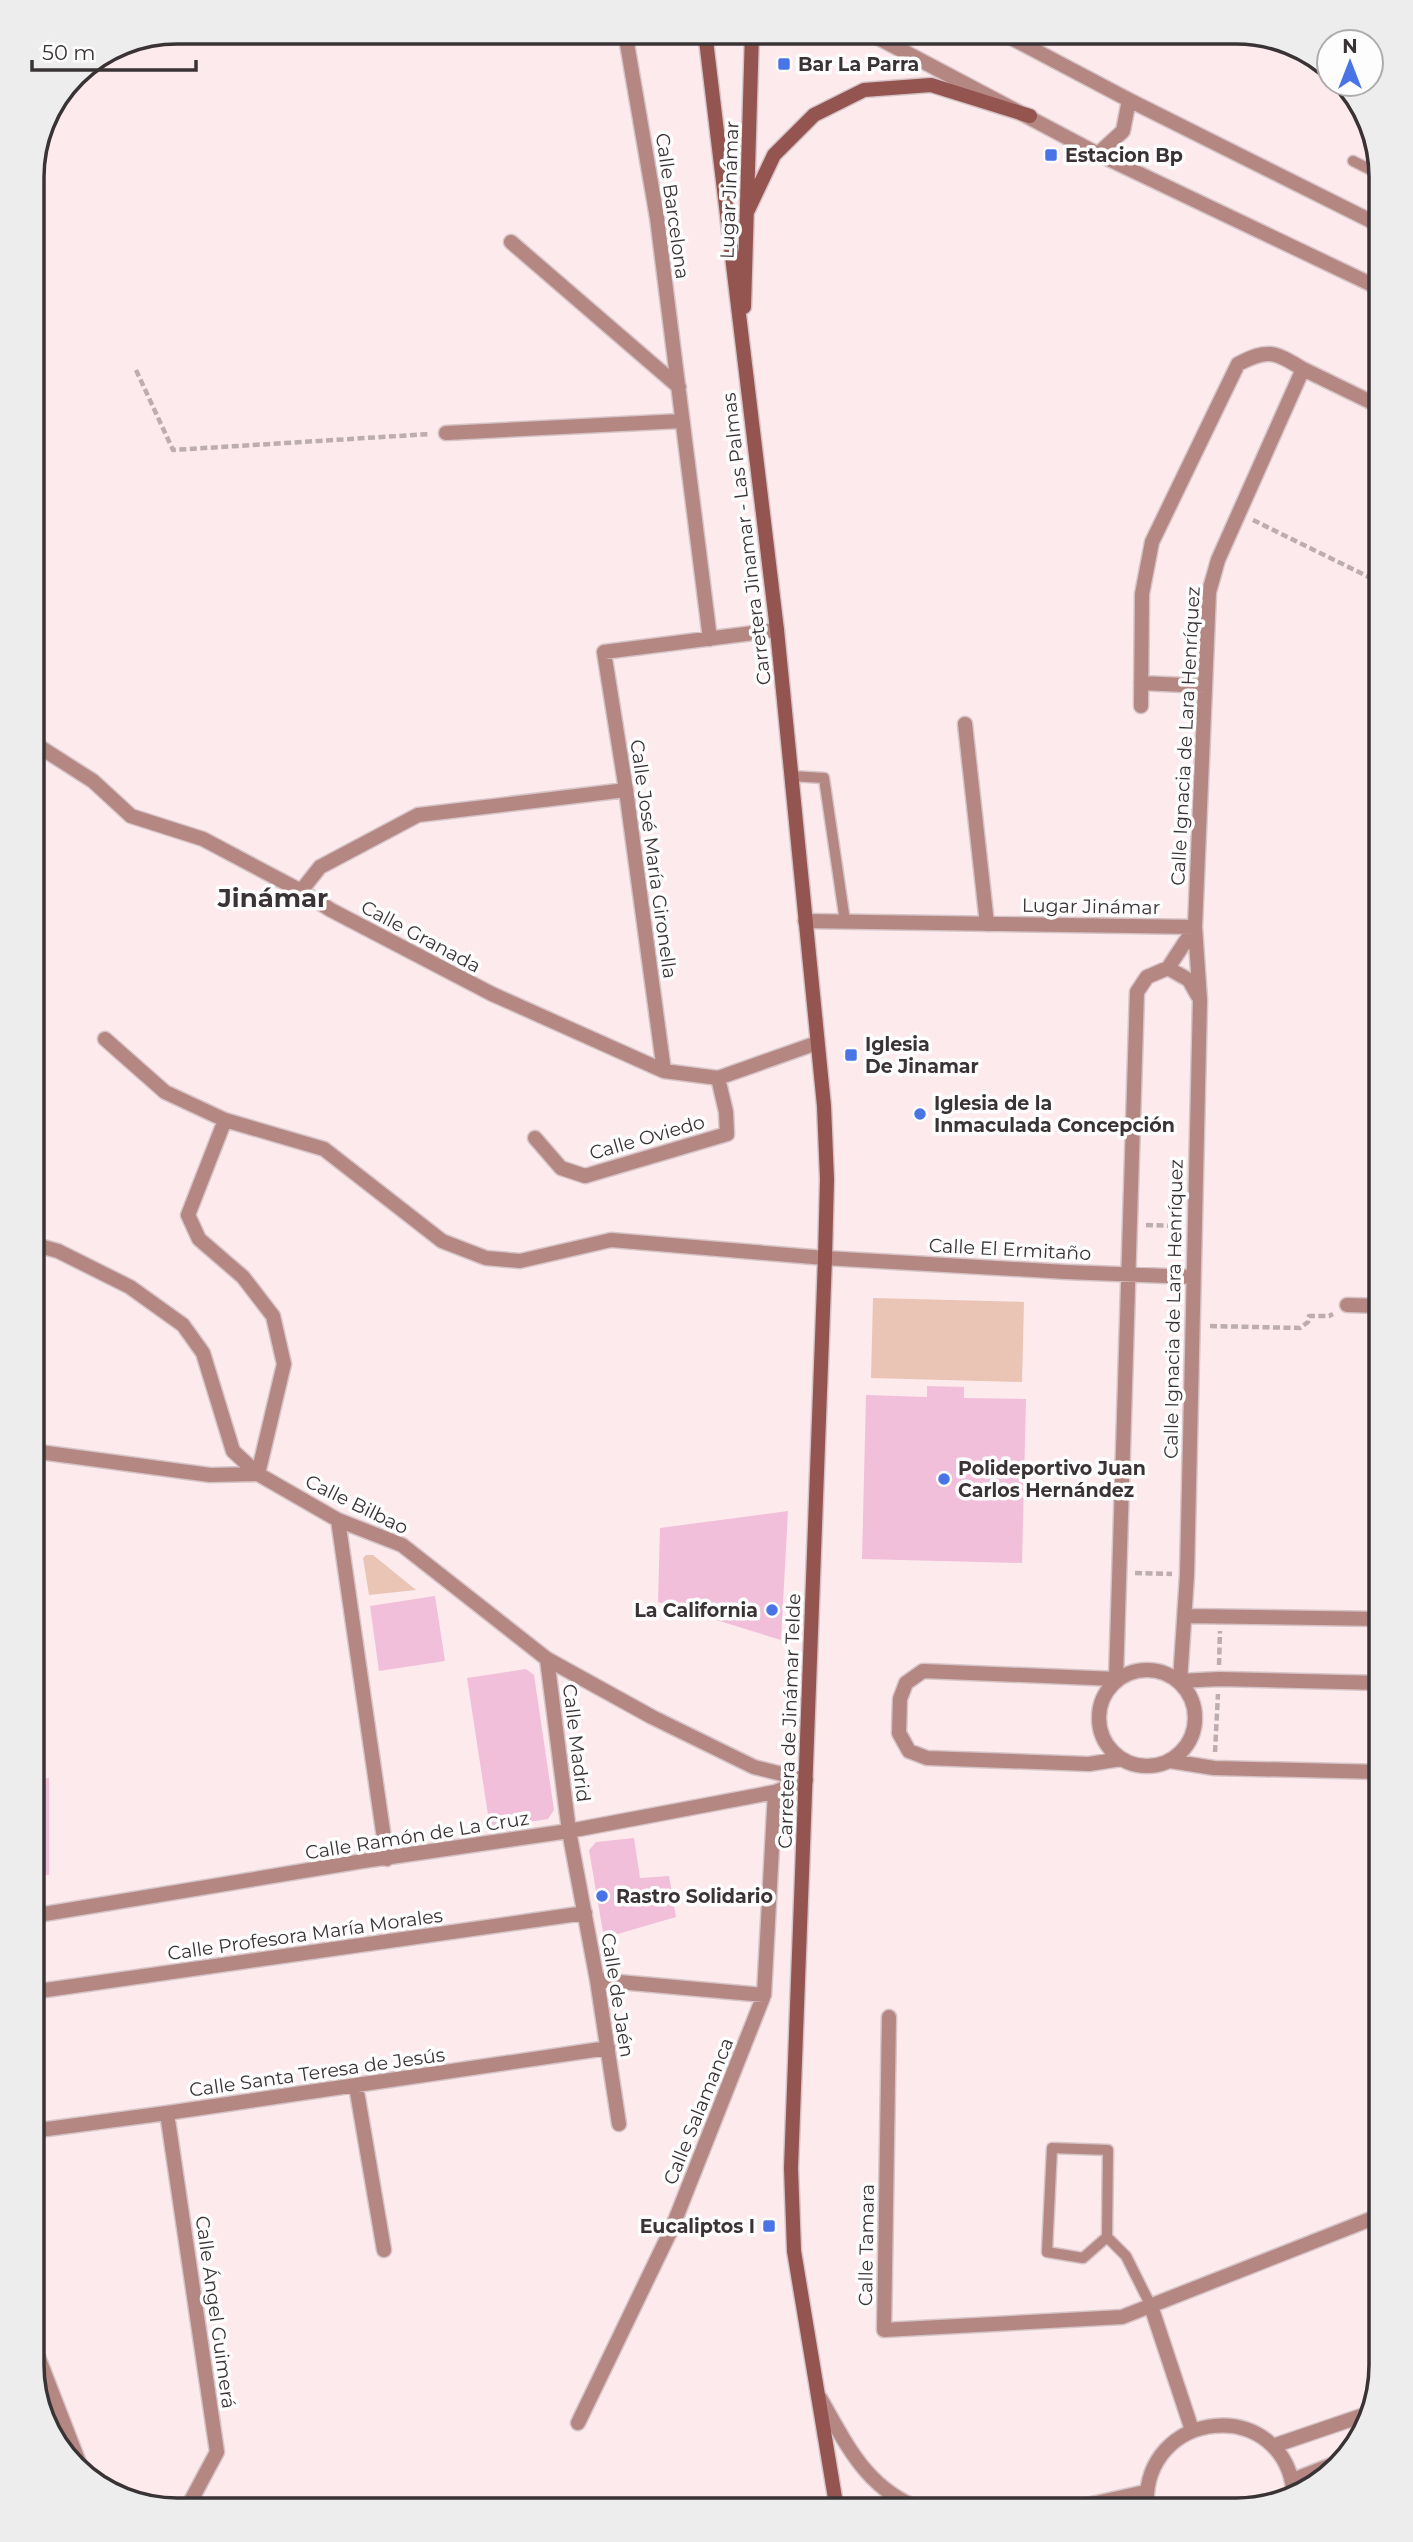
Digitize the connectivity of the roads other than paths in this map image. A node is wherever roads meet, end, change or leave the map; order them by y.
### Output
1 (627, 44) edge
2 (706, 44) edge
3 (752, 44) edge
4 (890, 44) edge
5 (1033, 44) edge
6 (1129, 100) junction
7 (1030, 116) junction
8 (1098, 154) junction
9 (1353, 161) dead end
10 (1369, 169) edge
11 (748, 211) junction
12 (1369, 220) edge
13 (511, 242) dead end
14 (1369, 283) edge
15 (742, 350) junction
16 (1303, 369) junction
17 (679, 387) junction
18 (1369, 401) edge
19 (681, 421) junction
20 (446, 433) road end
21 (777, 630) junction
22 (710, 639) junction
23 (1141, 683) junction
24 (1205, 686) junction
25 (1141, 706) dead end
26 (965, 724) dead end
27 (44, 750) edge
28 (791, 776) junction
29 (626, 790) junction
30 (301, 891) junction
31 (805, 921) junction
32 (845, 921) junction
33 (987, 924) junction
34 (1195, 927) junction
35 (1168, 968) junction
36 (1200, 1000) junction
37 (105, 1038) dead end
38 (817, 1043) junction
39 (664, 1071) junction
40 (718, 1077) junction
41 (225, 1119) junction
42 (535, 1138) dead end
43 (44, 1247) edge
44 (825, 1258) junction
45 (1129, 1275) junction
46 (1193, 1277) junction
47 (1347, 1305) road end
48 (1369, 1306) edge
49 (44, 1453) edge
50 (258, 1474) junction
51 (338, 1520) junction
52 (1185, 1616) junction
53 (1369, 1619) edge
54 (547, 1659) junction
55 (1116, 1679) junction
56 (1180, 1681) junction
57 (1369, 1683) edge
58 (1121, 1759) junction
59 (1170, 1761) junction
60 (1369, 1772) edge
61 (806, 1780) junction
62 (775, 1793) junction
63 (569, 1831) junction
64 (387, 1858) junction
65 (585, 1913) junction
66 (44, 1914) edge
67 (597, 1980) junction
68 (44, 1990) edge
69 (764, 1995) junction
70 (889, 2017) dead end
71 (608, 2048) junction
72 (356, 2085) junction
73 (167, 2113) junction
74 (619, 2124) dead end
75 (44, 2129) edge
76 (1369, 2220) edge
77 (1107, 2237) junction
78 (383, 2250) dead end
79 (1151, 2306) junction
80 (44, 2373) edge
81 (820, 2398) junction
82 (1359, 2417) edge
83 (578, 2423) dead end
84 (1192, 2430) junction
85 (1273, 2446) junction
86 (74, 2449) edge
87 (1318, 2470) edge
88 (1293, 2480) junction
89 (1293, 2486) edge
90 (1145, 2492) junction
91 (192, 2498) edge
92 (835, 2498) edge
93 (895, 2498) edge
94 (1118, 2498) edge
95 (1145, 2498) edge

1 - 17 street, Calle Barcelona
2 - 15 main road, Carretera Jinamar - Las Palmas
3 - 11 main road, Lugar Jinámar
4 - 7 street
5 - 6 street
6 - 8 street
6 - 12 street
7 - 8 street
7 - 11 main road
8 - 14 street
9 - 10 lane
11 - 15 main road, Lugar Jinámar
13 - 17 street
15 - 21 main road, Carretera Jinamar - Las Palmas
16 - 18 street
16 - 23 street
16 - 24 street, Calle Ignacia de Lara Henríquez
17 - 19 street, Calle Barcelona
19 - 20 street
19 - 22 street, Calle Barcelona
21 - 22 street
21 - 28 main road, Carretera Jinamar - Las Palmas
22 - 29 street, Calle José María Gironella
23 - 24 street
23 - 25 street
24 - 34 street, Calle Ignacia de Lara Henríquez
26 - 33 street
27 - 30 street, Calle Granada
28 - 31 main road, Carretera Jinamar - Las Palmas
28 - 32 lane
29 - 30 street
29 - 39 street, Calle José María Gironella
30 - 39 street, Calle Granada
31 - 32 street, Lugar Jinámar
31 - 38 main road, Carretera Jinamar - Las Palmas
32 - 33 street, Lugar Jinámar
33 - 34 street, Lugar Jinámar
34 - 35 street
34 - 36 street, Calle Ignacia de Lara Henríquez
35 - 36 street
35 - 45 street
36 - 46 street, Calle Ignacia de Lara Henríquez
37 - 41 street, Calle El Ermitaño
38 - 40 street, Calle Granada
38 - 44 main road, Carretera de Jinámar Telde
39 - 40 street, Calle Granada
40 - 42 street, Calle Oviedo
41 - 44 street, Calle El Ermitaño
41 - 50 street
43 - 50 street, Calle Bilbao
44 - 45 street, Calle El Ermitaño
44 - 61 main road, Carretera de Jinámar Telde
45 - 46 street, Calle El Ermitaño
45 - 55 street
46 - 52 street, Calle Ignacia de Lara Henríquez
47 - 48 street
49 - 50 street
50 - 51 street, Calle Bilbao
51 - 54 street, Calle Bilbao
51 - 64 street
52 - 53 street
52 - 56 street, Calle Ignacia de Lara Henríquez
54 - 61 street, Calle Bilbao
54 - 63 street, Calle Madrid
55 - 56 street
55 - 58 street
55 - 58 street
56 - 57 street
56 - 59 street
58 - 59 street
59 - 60 street
61 - 62 street, Calle Ramón de La Cruz
61 - 81 main road, Carretera de Jinámar Telde
62 - 63 street, Calle Ramón de La Cruz
62 - 69 street, Calle Salamanca
63 - 64 street, Calle Ramón de La Cruz
63 - 65 street, Calle de Jaén
64 - 66 street, Calle Ramón de La Cruz
65 - 67 street, Calle de Jaén
65 - 68 street, Calle Profesora María Morales
67 - 69 street
67 - 71 street, Calle de Jaén
69 - 83 street, Calle Salamanca
70 - 79 street, Calle Tamara
71 - 72 street, Calle Santa Teresa de Jesús
71 - 74 street, Calle de Jaén
72 - 73 street, Calle Santa Teresa de Jesús
72 - 78 street
73 - 75 street, Calle Santa Teresa de Jesús
73 - 91 street, Calle Ángel Guimerá
76 - 79 street, Calle Tamara
77 - 77 lane
77 - 79 lane
79 - 84 street
80 - 86 street
81 - 92 main road, Carretera de Jinámar Telde
81 - 93 street
82 - 85 street
84 - 85 street
84 - 90 street
85 - 88 street
87 - 88 street
88 - 89 street
90 - 94 street
90 - 95 street

